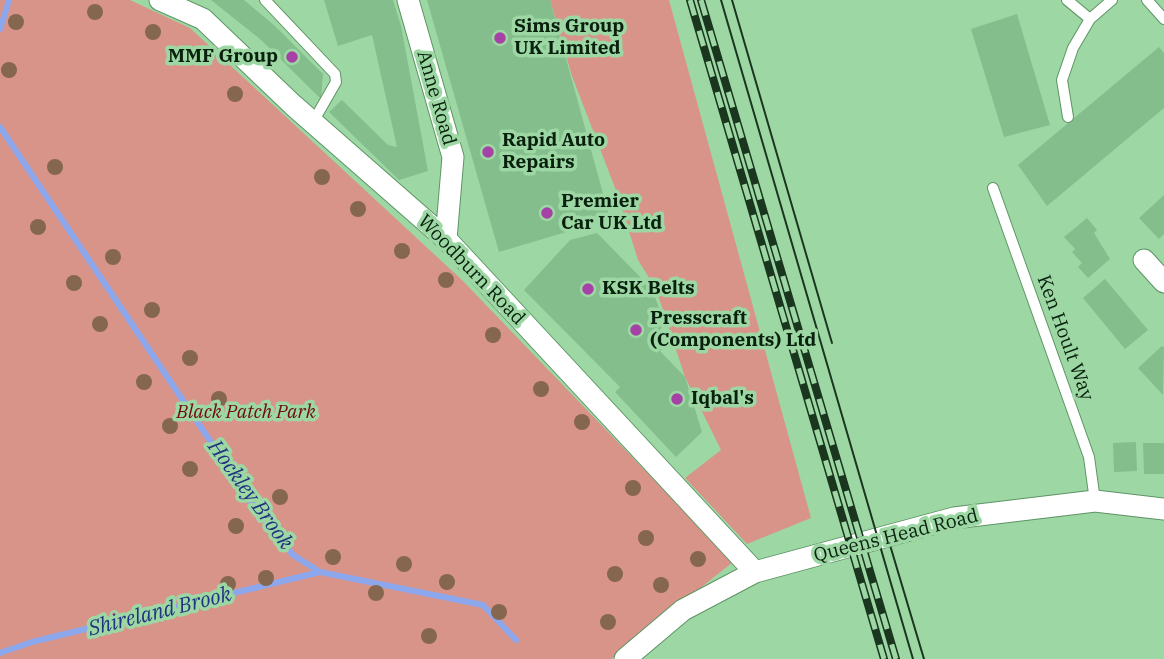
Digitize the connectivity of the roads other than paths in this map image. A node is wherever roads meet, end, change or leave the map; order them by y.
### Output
1 (159, 0) edge
2 (265, 0) edge
3 (408, 0) edge
4 (1067, 0) edge
5 (1112, 0) edge
6 (1147, 0) edge
7 (1090, 19) junction
8 (1164, 19) edge
9 (1068, 117) dead end
10 (313, 122) junction
11 (993, 188) dead end
12 (446, 239) junction
13 (1144, 260) dead end
14 (1164, 282) edge
15 (1095, 501) junction
16 (1164, 509) edge
17 (755, 572) junction
18 (625, 659) edge

1 - 10 street, Woodburn Road
2 - 10 lane
3 - 12 street, Anne Road
4 - 7 lane
5 - 7 lane
6 - 8 lane
7 - 9 lane
10 - 12 street, Woodburn Road
11 - 15 lane, Ken Hoult Way
12 - 17 street, Woodburn Road
13 - 14 street
15 - 16 street, Queens Head Road
15 - 17 street, Queens Head Road
17 - 18 street, Queens Head Road

